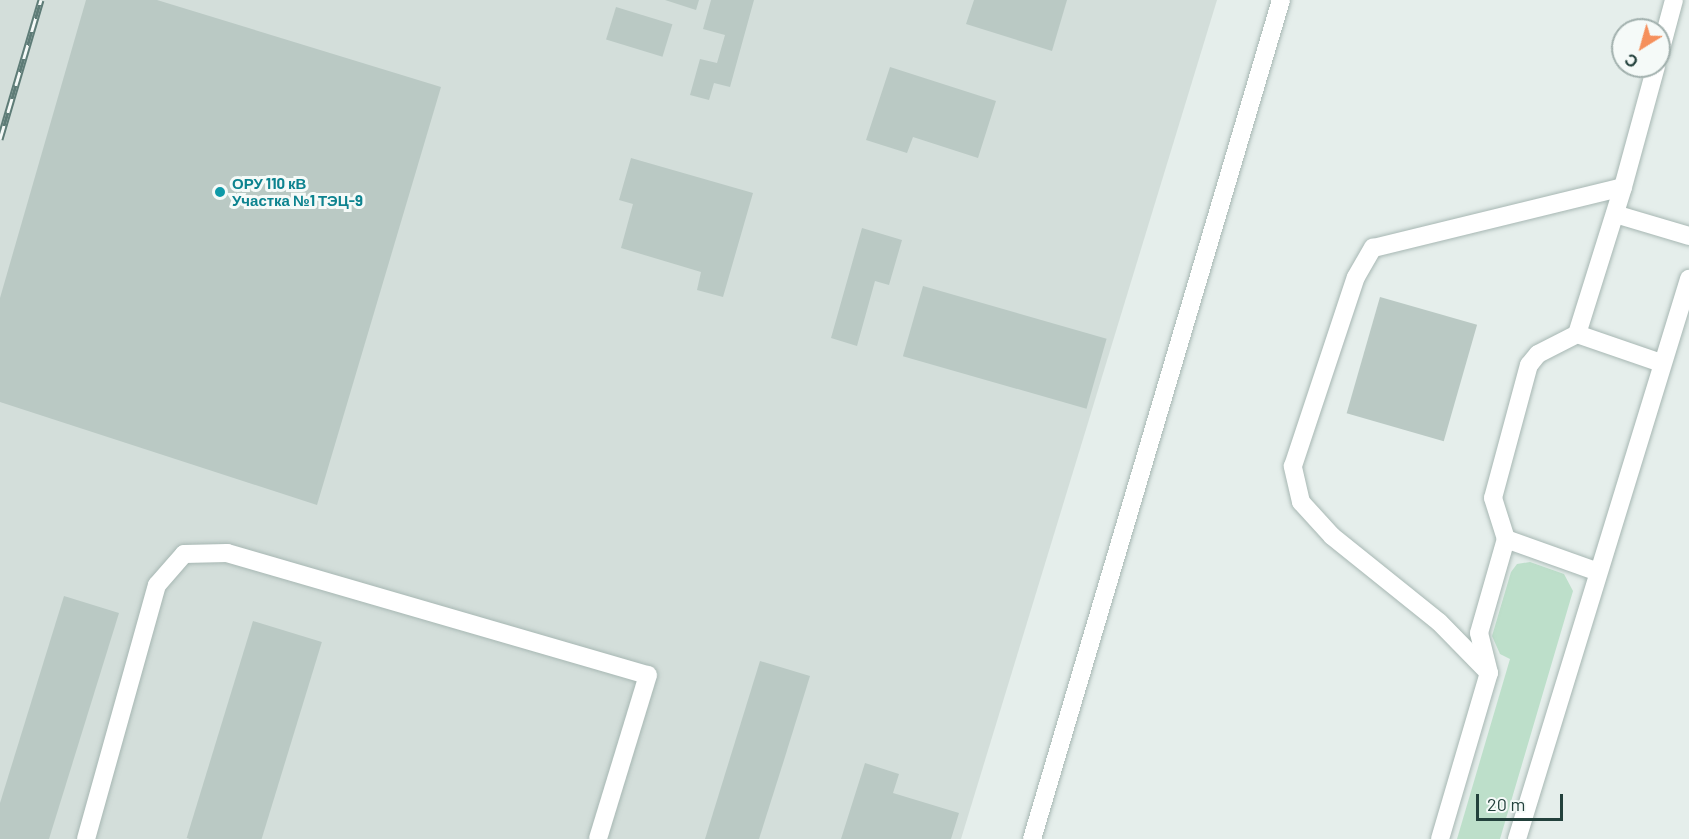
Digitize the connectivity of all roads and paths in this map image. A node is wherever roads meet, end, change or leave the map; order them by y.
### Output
1 (1281, 0) edge
2 (1674, 0) edge
3 (1669, 18) edge
4 (1653, 78) edge
5 (1623, 187) junction
6 (1615, 214) junction
7 (1689, 236) edge
8 (1689, 279) edge
9 (1577, 334) junction
10 (1661, 363) junction
11 (1506, 539) junction
12 (1598, 572) junction
13 (1489, 673) junction
14 (86, 839) edge
15 (598, 839) edge
16 (1032, 839) edge
17 (1440, 839) edge
18 (1517, 839) edge

1 - 16 street
2 - 3 street
4 - 5 street
5 - 6 street
5 - 13 street
6 - 7 street
6 - 9 street
8 - 10 street
9 - 10 street
9 - 11 street
10 - 12 street
11 - 12 street
11 - 13 street
12 - 18 street
13 - 17 street
14 - 15 street

